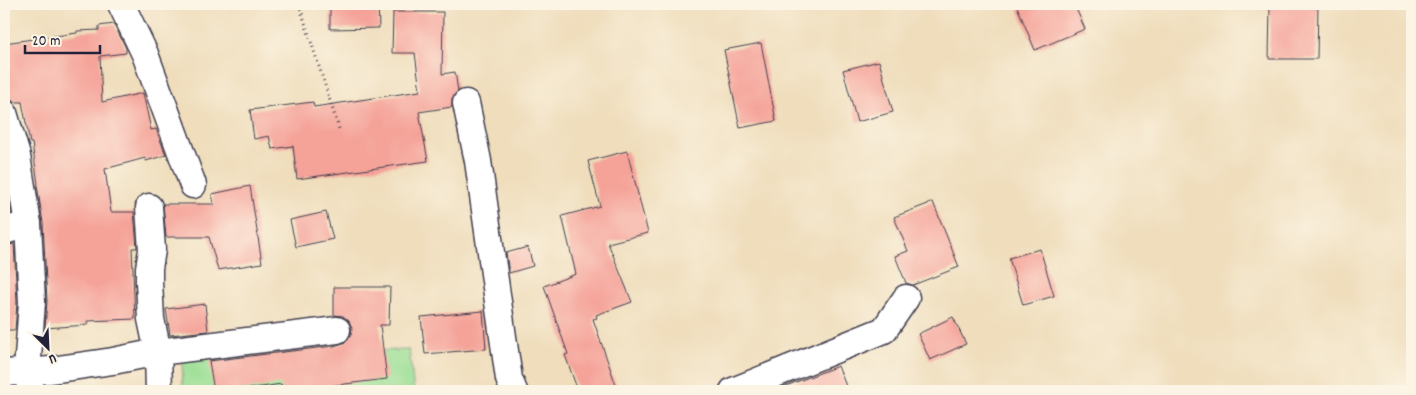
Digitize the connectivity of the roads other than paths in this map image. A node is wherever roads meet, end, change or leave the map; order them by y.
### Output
1 (121, 4) edge
2 (466, 103) dead end
3 (4, 113) edge
4 (193, 185) dead end
5 (149, 206) dead end
6 (16, 227) edge
7 (906, 298) dead end
8 (336, 330) dead end
9 (158, 352) junction
10 (21, 378) edge
11 (159, 391) edge
12 (514, 391) edge
13 (733, 391) edge

1 - 4 street
2 - 12 street
3 - 6 street
5 - 9 street
6 - 10 street
7 - 13 street
8 - 9 street
9 - 10 street
9 - 11 street

